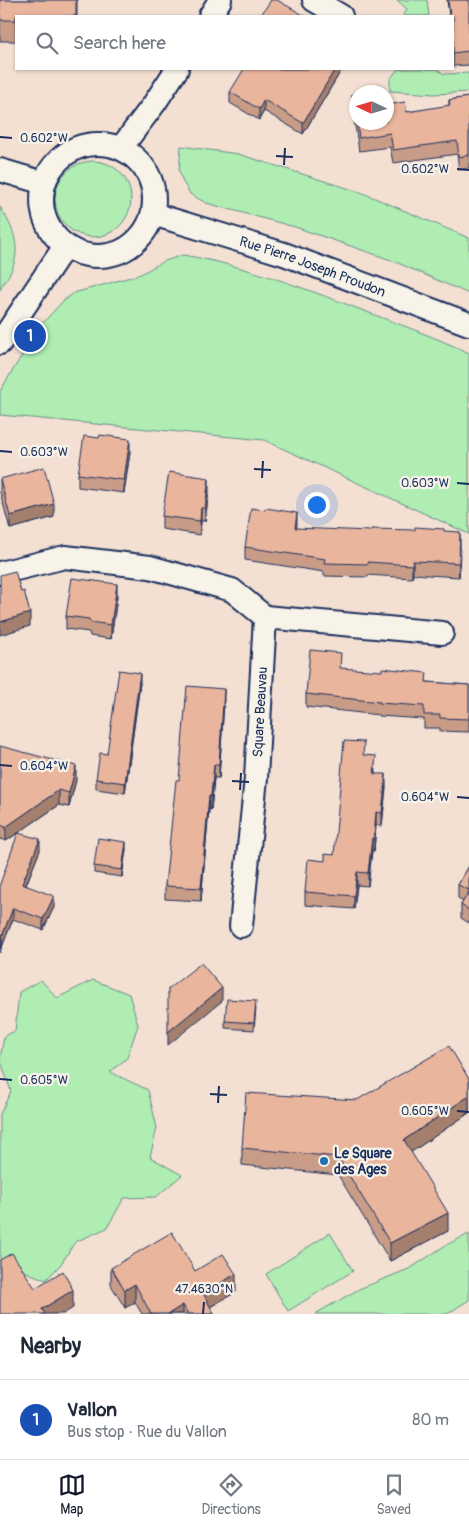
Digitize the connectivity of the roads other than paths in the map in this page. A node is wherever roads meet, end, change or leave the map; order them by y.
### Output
1 (220, 0) edge
2 (314, 0) edge
3 (211, 15) edge
4 (339, 15) edge
5 (176, 70) edge
6 (122, 148) junction
7 (0, 170) edge
8 (44, 183) junction
9 (153, 214) junction
10 (65, 246) junction
11 (469, 324) edge
12 (0, 343) edge
13 (0, 573) edge
14 (265, 617) junction
15 (442, 634) dead end
16 (241, 926) dead end

1 - 3 street
2 - 4 street
5 - 6 street
6 - 8 street
6 - 9 street
7 - 8 street
8 - 10 street
9 - 10 street
9 - 11 street, Rue Pierre Joseph Proudon
10 - 12 street
13 - 14 street
14 - 15 street
14 - 16 street, Square Beauvau

